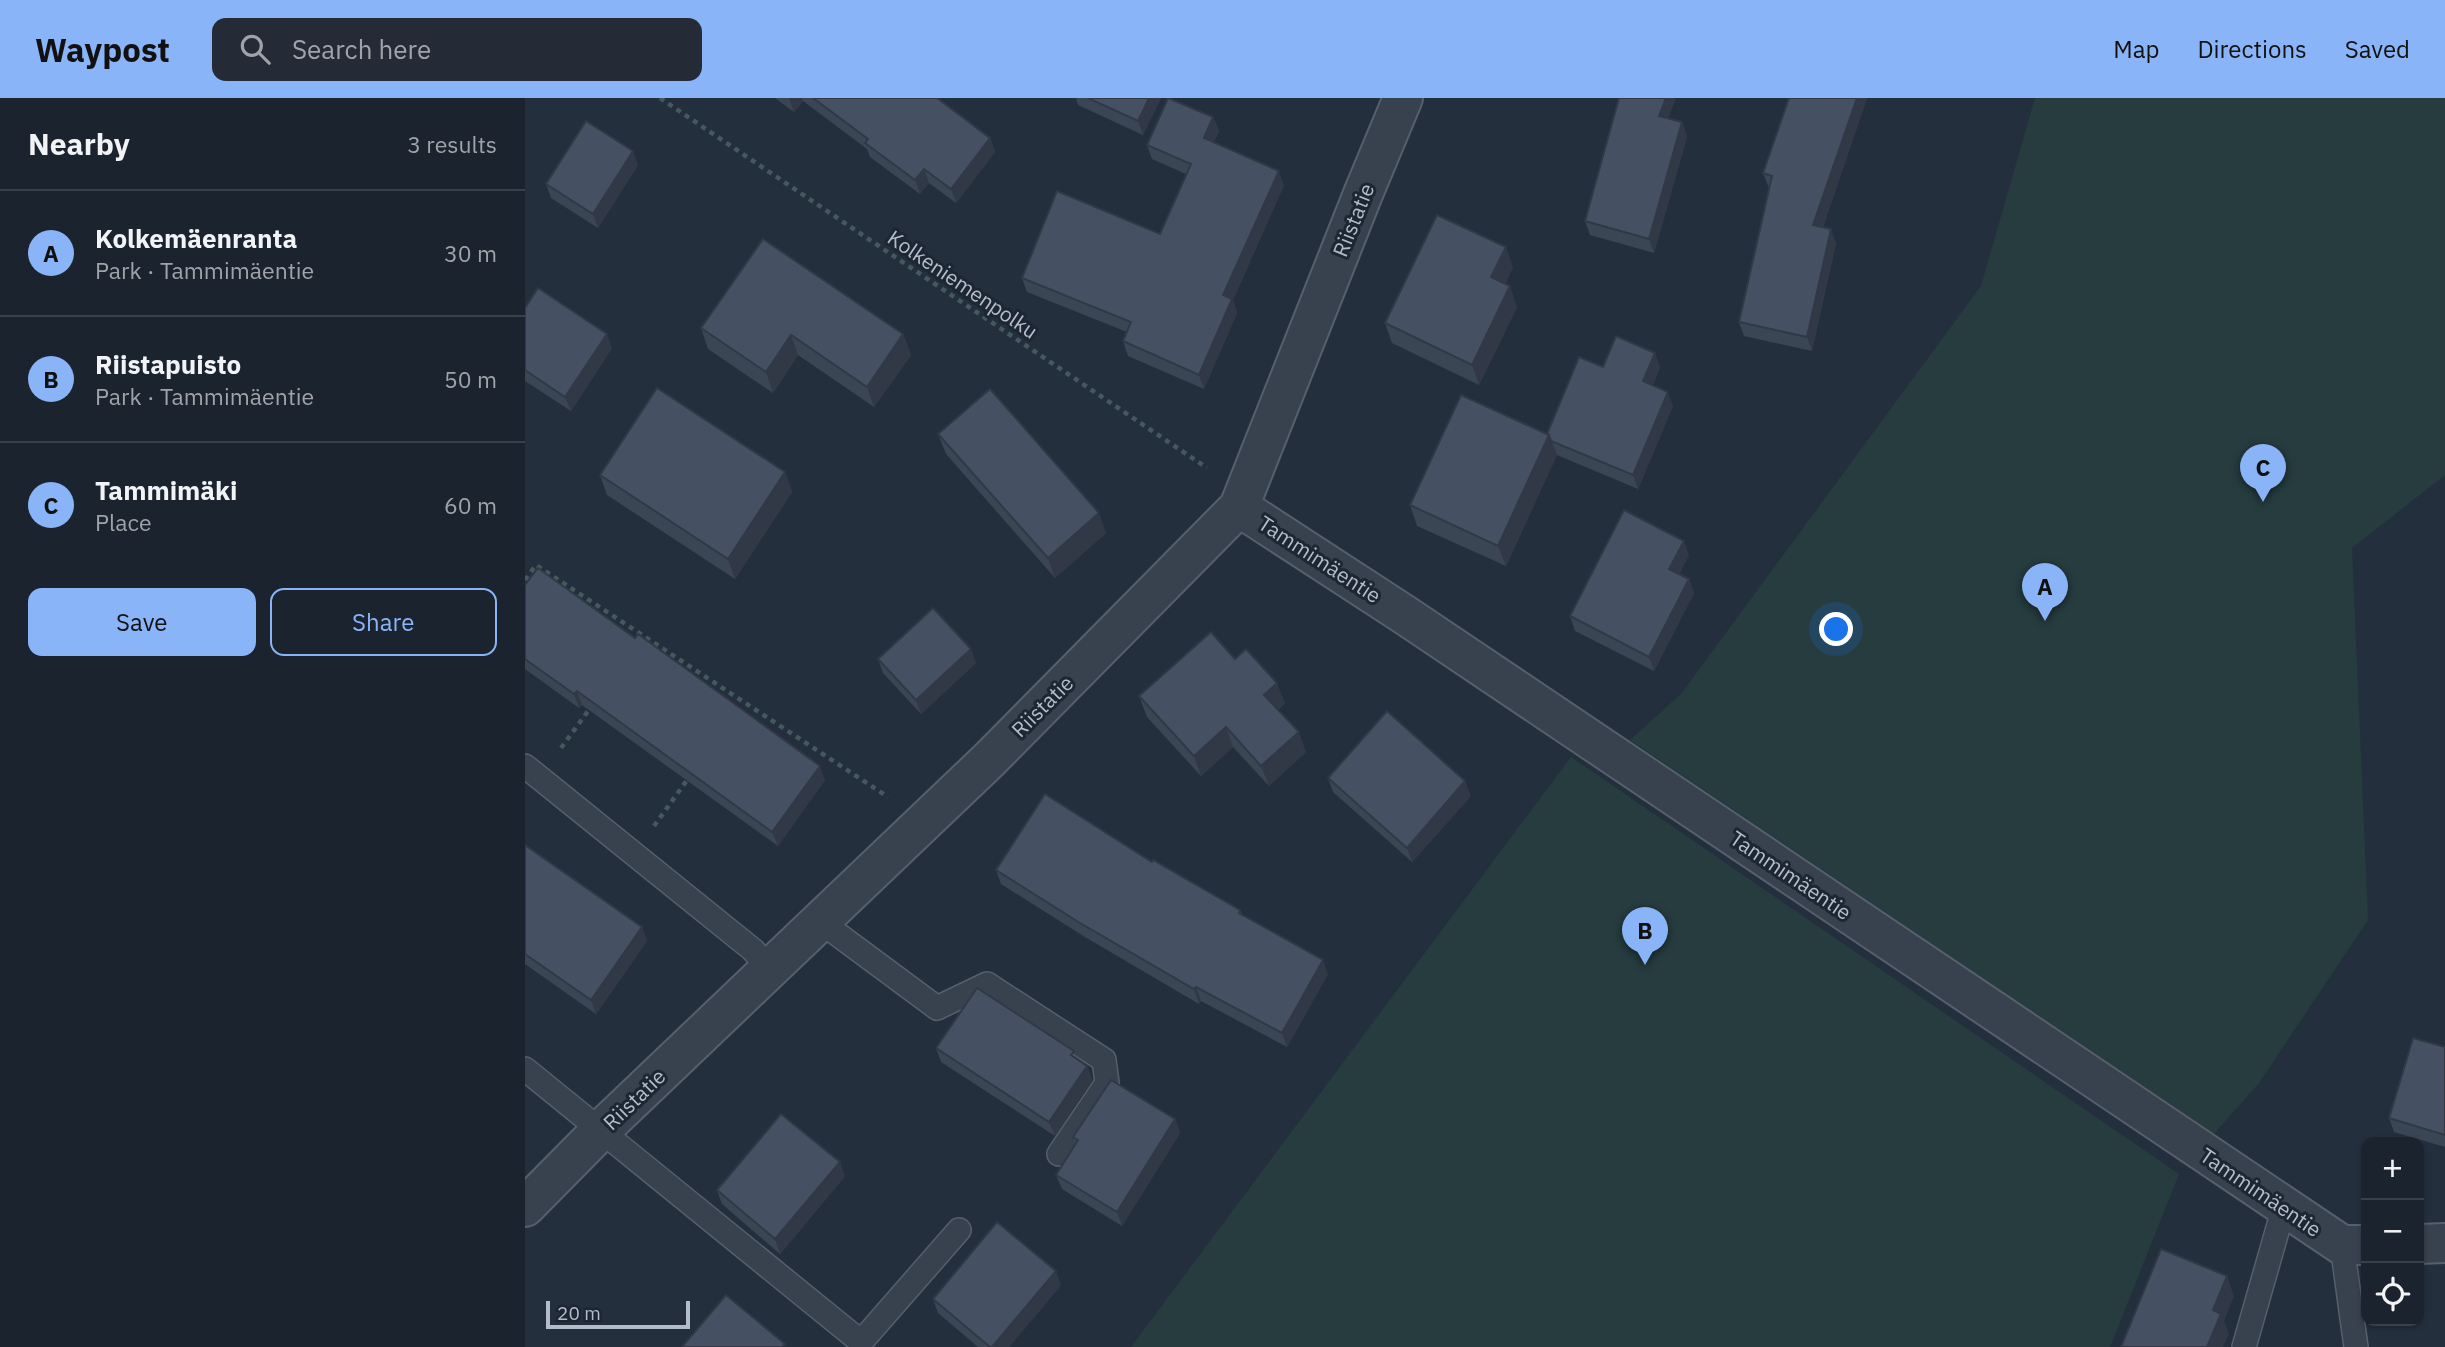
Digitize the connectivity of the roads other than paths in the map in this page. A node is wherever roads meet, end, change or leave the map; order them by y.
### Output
1 (1403, 98) edge
2 (1239, 507) junction
3 (532, 772) edge
4 (821, 922) junction
5 (770, 970) junction
6 (525, 1069) edge
7 (600, 1131) junction
8 (1059, 1154) dead end
9 (525, 1207) edge
10 (2284, 1207) junction
11 (959, 1230) dead end
12 (2445, 1243) edge
13 (2424, 1244) edge
14 (2354, 1245) edge
15 (2243, 1347) edge
16 (2356, 1347) edge

1 - 2 street, Riistatie
2 - 4 street, Riistatie
2 - 10 street, Tammimäentie
3 - 5 lane
4 - 5 street, Riistatie
4 - 8 lane
5 - 7 street, Riistatie
6 - 7 lane
7 - 9 street, Riistatie
7 - 11 lane
10 - 14 street, Tammimäentie
10 - 15 lane
12 - 13 street
14 - 16 lane

